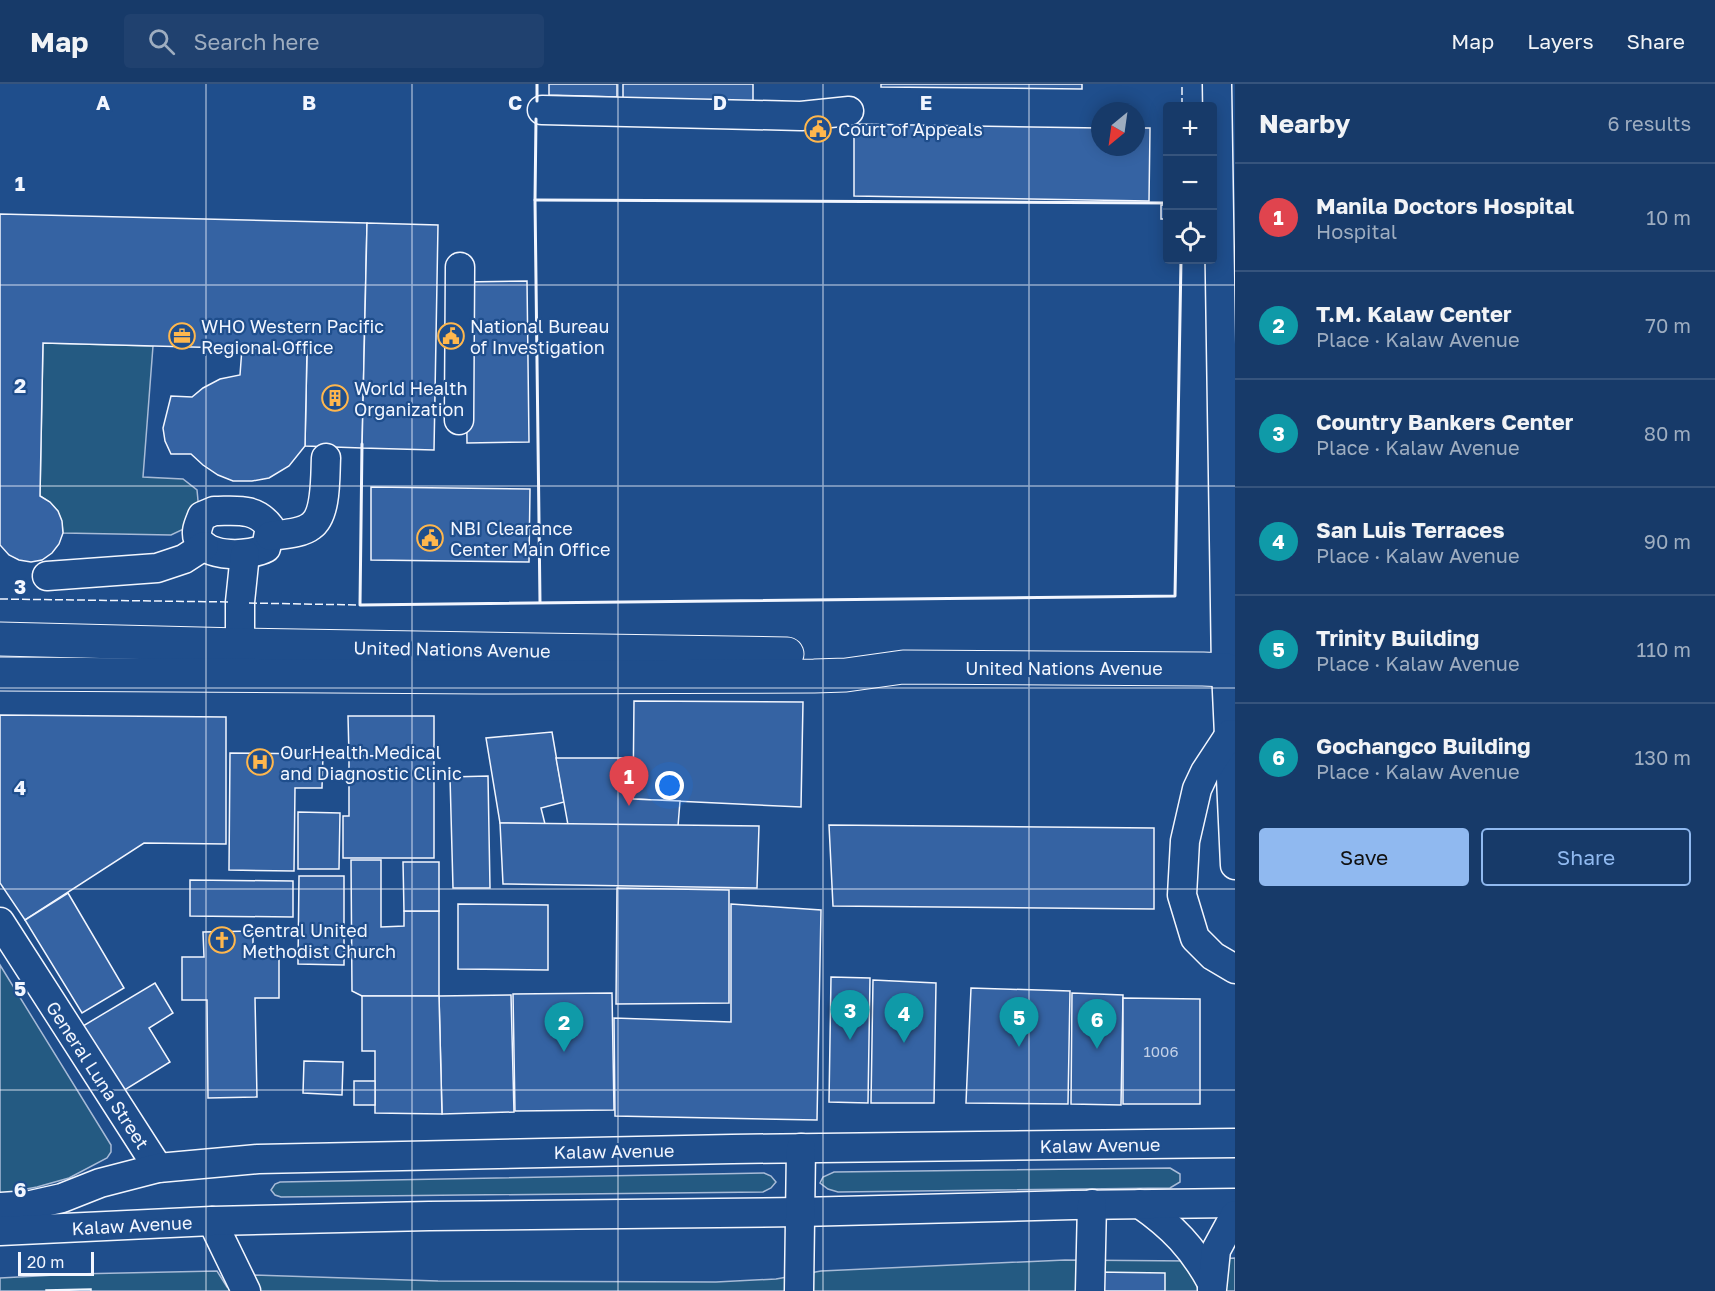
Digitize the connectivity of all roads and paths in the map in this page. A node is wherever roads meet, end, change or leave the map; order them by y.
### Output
1 (1217, 84) edge
2 (775, 98) dead end
3 (542, 110) dead end
4 (460, 267) dead end
5 (459, 420) dead end
6 (326, 458) dead end
7 (270, 536) junction
8 (204, 546) junction
9 (245, 554) junction
10 (46, 576) dead end
11 (0, 639) edge
12 (240, 660) junction
13 (1232, 669) edge
14 (2, 675) edge
15 (1230, 734) junction
16 (1235, 865) edge
17 (0, 922) edge
18 (1235, 969) edge
19 (1235, 1143) edge
20 (801, 1148) junction
21 (158, 1168) junction
22 (1235, 1203) edge
23 (1140, 1204) junction
24 (1082, 1205) junction
25 (0, 1207) edge
26 (800, 1212) junction
27 (1235, 1215) edge
28 (212, 1221) junction
29 (0, 1232) edge
30 (1212, 1287) edge
31 (246, 1291) edge
32 (799, 1291) edge
33 (1074, 1291) edge
34 (1090, 1291) edge

1 - 13 street
2 - 3 street
4 - 5 street
6 - 7 street
7 - 8 street
7 - 9 street
8 - 9 street
8 - 10 street
9 - 12 street
11 - 12 main road, United Nations Avenue
12 - 13 main road, United Nations Avenue
12 - 14 main road, United Nations Avenue
13 - 15 street
15 - 16 street
15 - 18 street
17 - 21 street, General Luna Street
19 - 20 street, Kalaw Avenue
20 - 21 street, Kalaw Avenue
20 - 26 street
21 - 25 street, Kalaw Avenue
22 - 23 street, Kalaw Avenue
23 - 24 street, Kalaw Avenue
23 - 30 street
24 - 26 street, Kalaw Avenue
24 - 33 street
24 - 34 street
26 - 28 street, Kalaw Avenue
26 - 32 street
27 - 30 street
28 - 29 street, Kalaw Avenue
28 - 31 street

